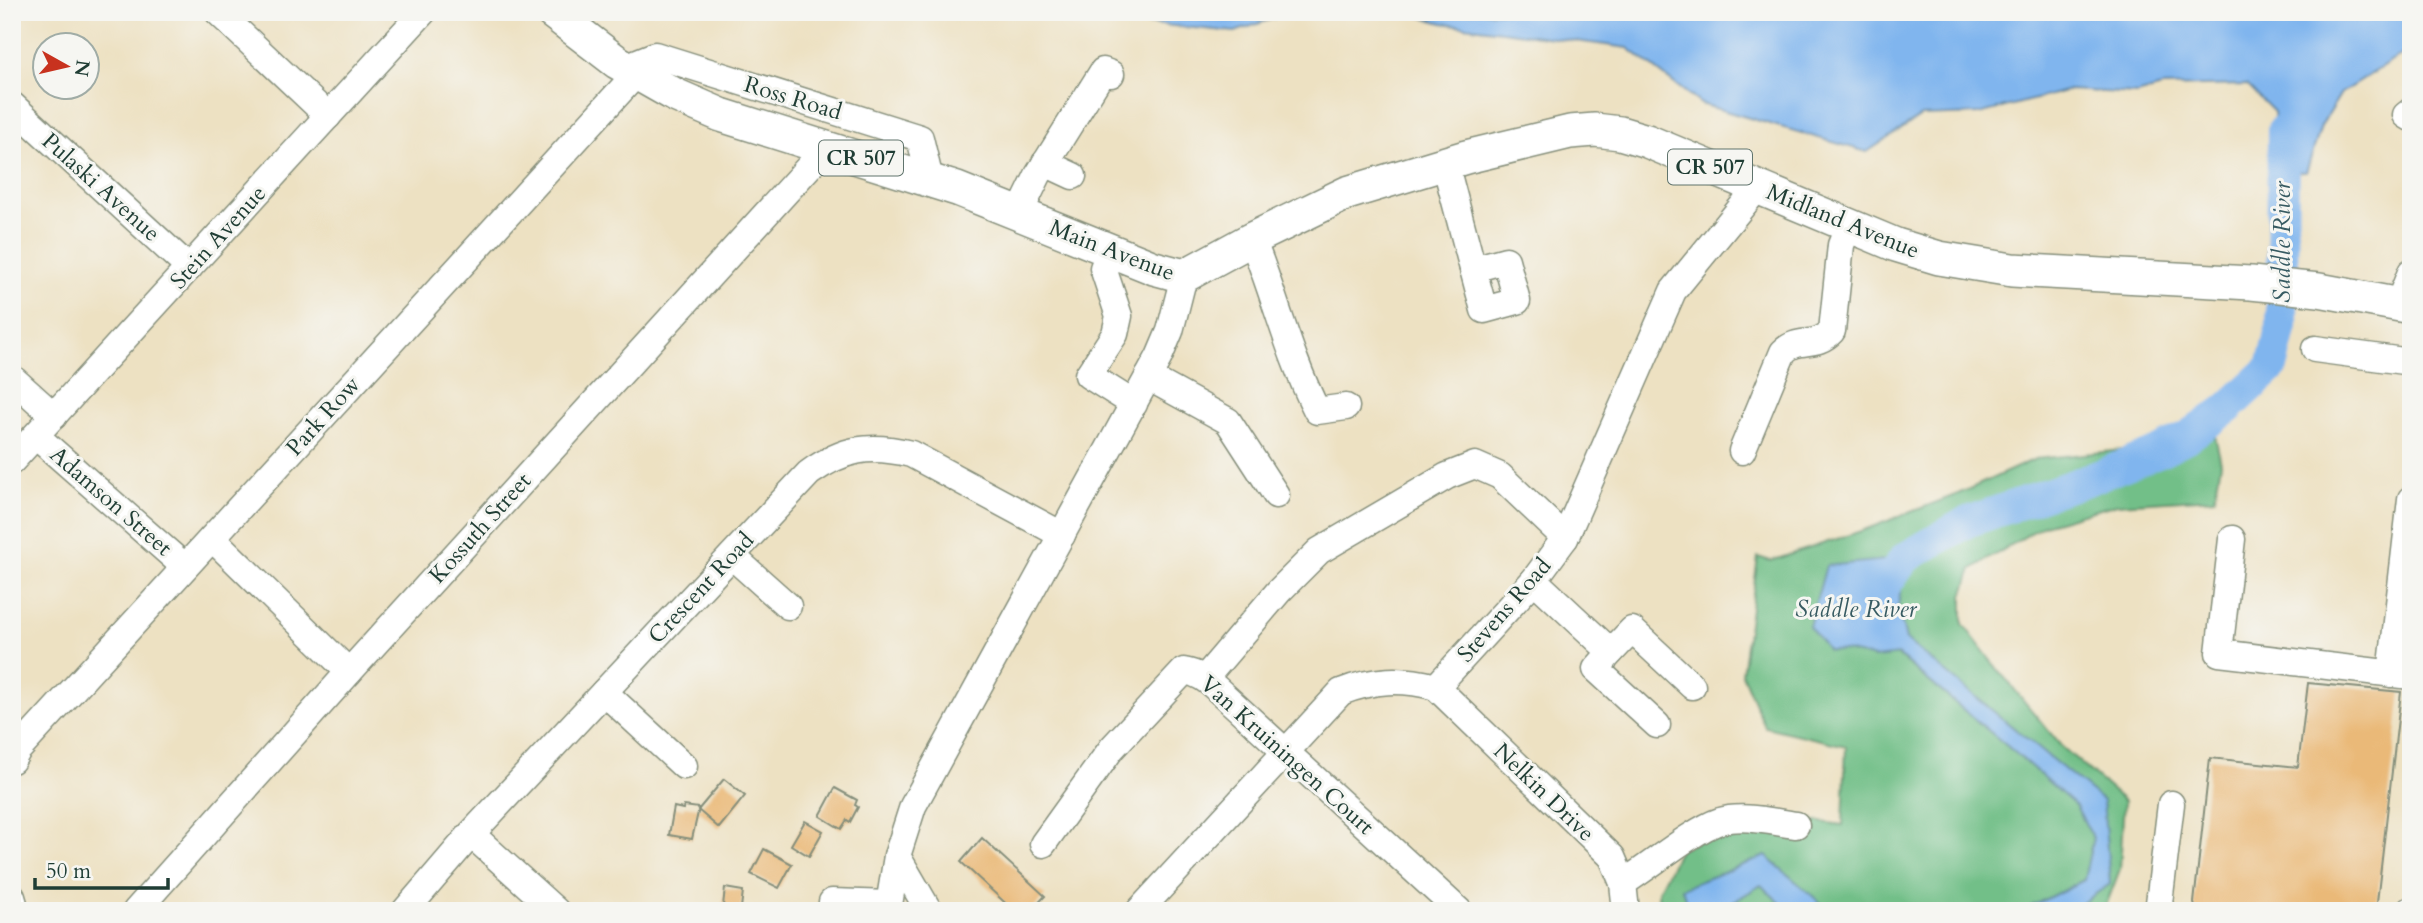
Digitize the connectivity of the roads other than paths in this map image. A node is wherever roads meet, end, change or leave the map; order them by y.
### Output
1 (218, 12) edge
2 (423, 12) edge
3 (552, 12) edge
4 (630, 70) junction
5 (1111, 74) dead end
6 (12, 105) edge
7 (2411, 111) edge
8 (328, 116) junction
9 (2411, 118) edge
10 (827, 147) junction
11 (1045, 163) junction
12 (1446, 163) junction
13 (1073, 176) dead end
14 (930, 180) junction
15 (1758, 187) junction
16 (1019, 214) junction
17 (1849, 225) junction
18 (1252, 239) junction
19 (1110, 252) junction
20 (189, 268) junction
21 (1473, 269) dead end
22 (2411, 272) edge
23 (1184, 276) junction
24 (2404, 306) edge
25 (2315, 349) dead end
26 (2411, 362) edge
27 (1148, 377) junction
28 (12, 378) edge
29 (1134, 404) junction
30 (1346, 407) dead end
31 (54, 416) junction
32 (36, 436) junction
33 (1742, 451) dead end
34 (12, 461) edge
35 (1276, 495) dead end
36 (2411, 499) edge
37 (1062, 535) junction
38 (212, 538) junction
39 (1565, 538) junction
40 (2232, 539) dead end
41 (732, 556) junction
42 (185, 567) junction
43 (1534, 580) junction
44 (788, 606) dead end
45 (1611, 652) junction
46 (349, 672) junction
47 (2401, 675) edge
48 (1205, 678) junction
49 (1692, 686) dead end
50 (1436, 687) junction
51 (604, 692) junction
52 (1657, 725) dead end
53 (1286, 751) junction
54 (12, 760) edge
55 (684, 766) dead end
56 (2171, 804) dead end
57 (1796, 825) dead end
58 (471, 834) junction
59 (1042, 844) dead end
60 (897, 856) junction
61 (1623, 883) junction
62 (12, 897) edge
63 (832, 902) dead end
64 (888, 907) edge
65 (16, 911) edge
66 (136, 911) edge
67 (405, 911) edge
68 (556, 911) edge
69 (929, 911) edge
70 (1139, 911) edge
71 (1459, 911) edge
72 (1626, 911) edge
73 (2162, 911) edge

1 - 8 street
2 - 8 street, Stein Avenue
3 - 4 main road, Main Avenue / CR 507
4 - 10 main road, Main Avenue / CR 507
4 - 14 street, Ross Road
4 - 38 street, Park Row
5 - 11 street
6 - 20 street, Pulaski Avenue
7 - 9 street
8 - 20 street, Stein Avenue
10 - 14 main road, Main Avenue / CR 507
10 - 46 street, Kossuth Street
11 - 13 street
11 - 16 street
12 - 15 main road, Midland Avenue / CR 507
12 - 18 main road, Midland Avenue / CR 507
12 - 21 street
14 - 16 main road, Main Avenue / CR 507
15 - 17 main road, Midland Avenue / CR 507
15 - 39 street, Stevens Road
16 - 19 main road, Main Avenue / CR 507
17 - 24 main road, Midland Avenue / CR 507
17 - 33 street
18 - 23 main road, Midland Avenue / CR 507
18 - 30 street
19 - 23 main road, Main Avenue / CR 507
19 - 29 street
20 - 31 street, Stein Avenue
22 - 24 street
23 - 27 street, Main Avenue
25 - 26 street
27 - 29 street, Main Avenue
27 - 35 street
28 - 31 street, Adamson Street
29 - 37 street, Main Avenue
31 - 32 street, Stein Avenue
32 - 34 street, Stein Avenue
32 - 42 street, Adamson Street
36 - 47 street
37 - 41 street, Crescent Road
37 - 60 street, Main Avenue
38 - 42 street, Park Row
38 - 46 street
39 - 43 street, Stevens Road
39 - 48 street
40 - 47 street
41 - 44 street
41 - 51 street, Crescent Road
42 - 54 street, Park Row
43 - 45 street
43 - 50 street, Stevens Road
45 - 49 street
45 - 52 street
46 - 66 street, Kossuth Street
48 - 53 street, Van Kruiningen Court
48 - 59 street, Van Kruiningen Court
50 - 53 street
50 - 61 street, Nelkin Drive
51 - 55 street
51 - 58 street, Crescent Road
53 - 70 street
53 - 71 street, Van Kruiningen Court
56 - 73 street
57 - 61 street
58 - 67 street, Crescent Road
58 - 68 street
60 - 64 street, Main Avenue
60 - 69 street
61 - 72 street, Nelkin Drive
62 - 65 street
63 - 64 street

